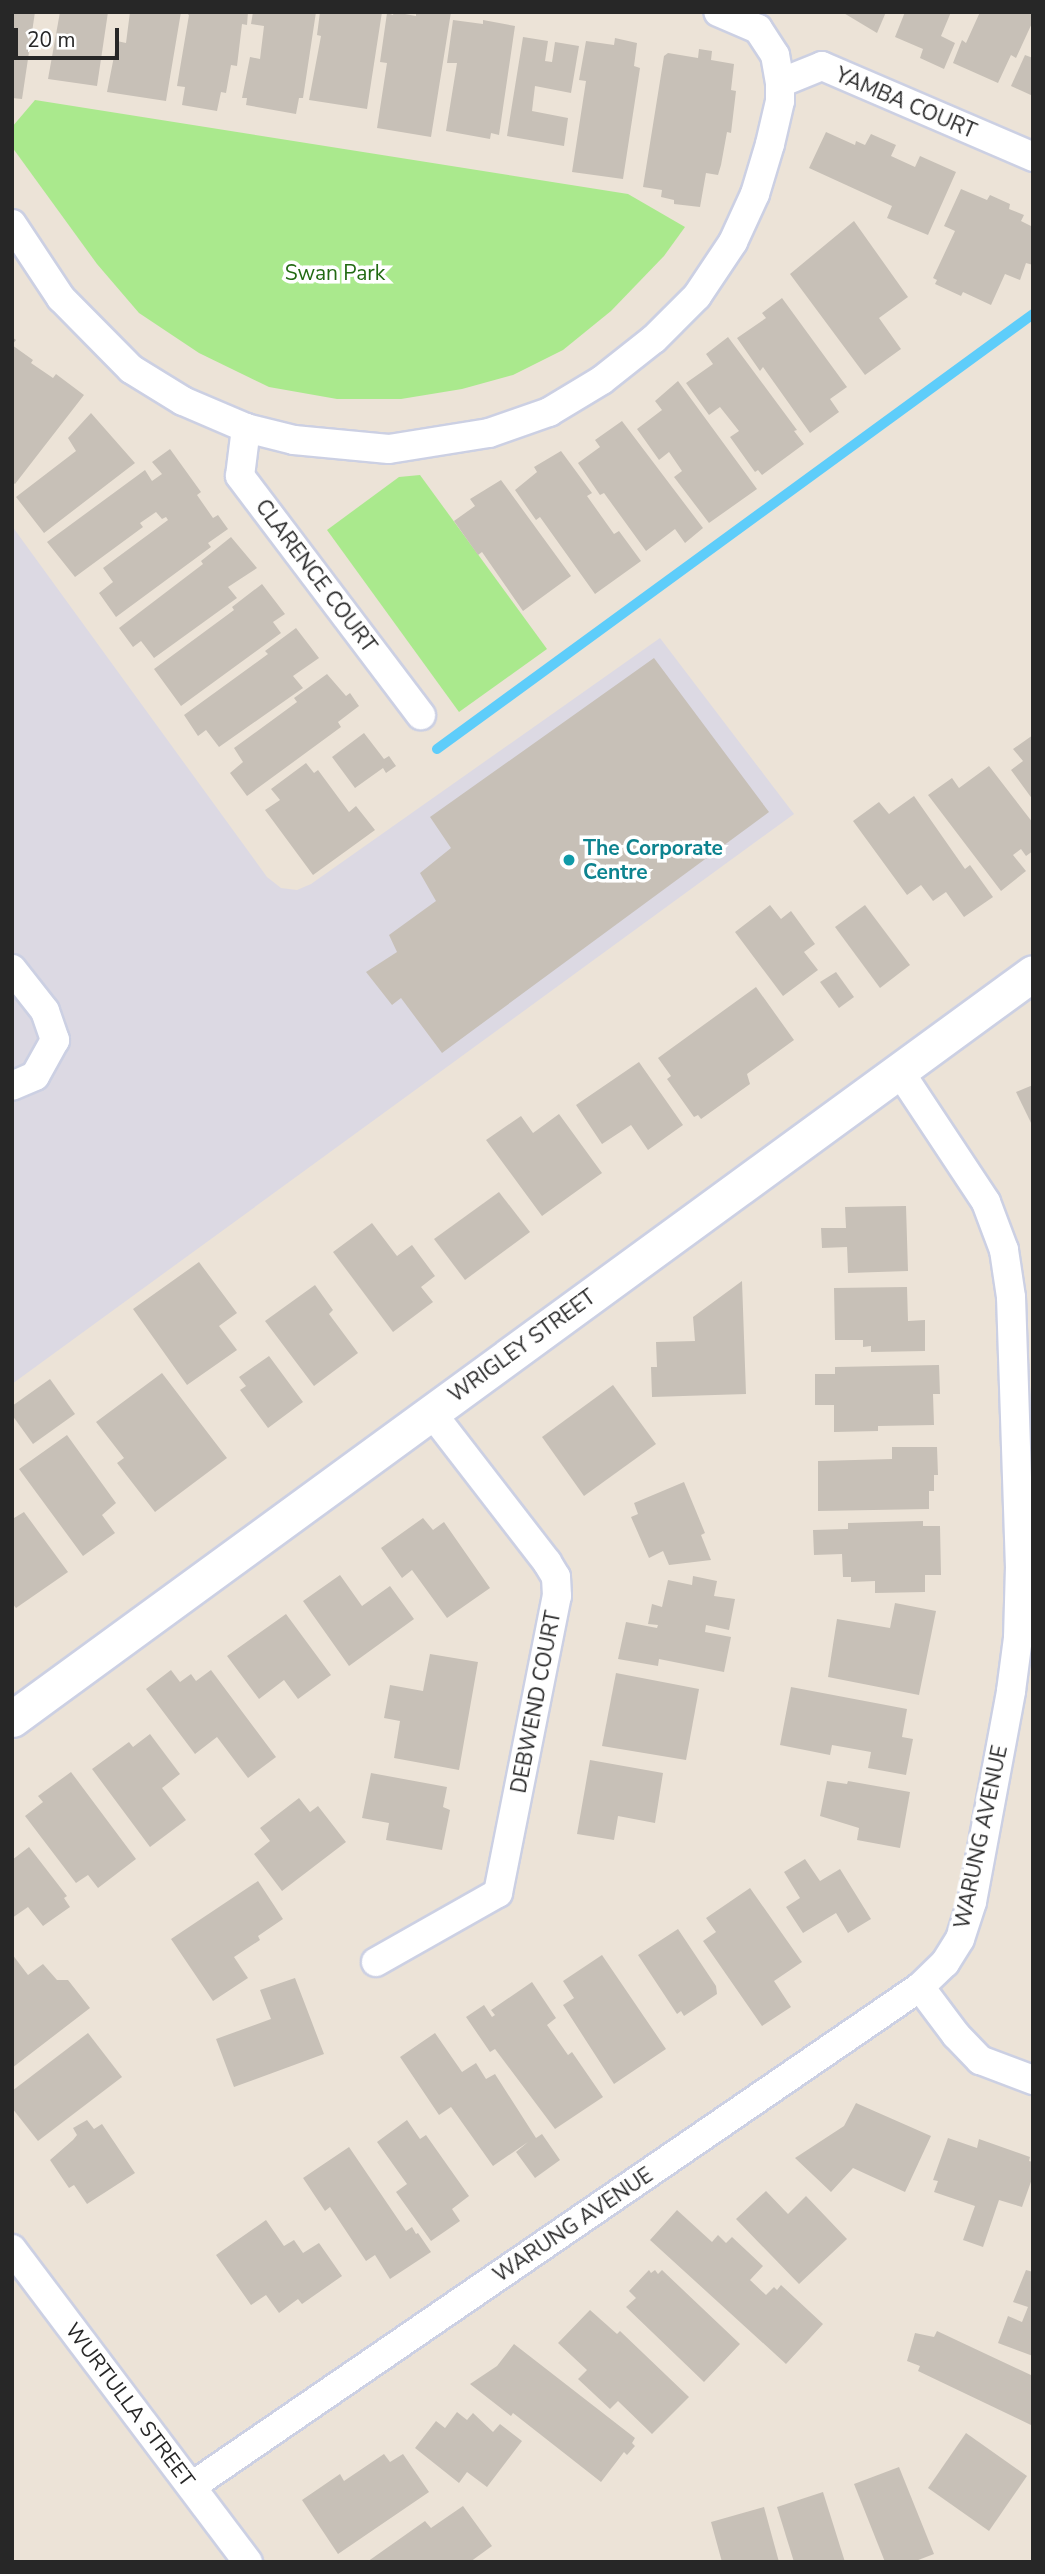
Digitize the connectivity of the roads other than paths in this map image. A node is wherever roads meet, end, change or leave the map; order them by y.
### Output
1 (718, 12) edge
2 (780, 83) junction
3 (1033, 157) edge
4 (12, 224) edge
5 (246, 428) junction
6 (421, 715) dead end
7 (12, 969) edge
8 (1033, 973) edge
9 (900, 1072) junction
10 (12, 1086) edge
11 (431, 1412) junction
12 (12, 1719) edge
13 (376, 1962) dead end
14 (920, 1987) junction
15 (1033, 2080) edge
16 (12, 2249) edge
17 (192, 2486) junction
18 (248, 2562) edge

1 - 2 street
2 - 3 street, YAMBA COURT
2 - 5 street
4 - 5 street
5 - 6 street, CLARENCE COURT
7 - 10 street
8 - 9 street, WRIGLEY STREET
9 - 11 street, WRIGLEY STREET
9 - 14 street, WARUNG AVENUE
11 - 12 street, WRIGLEY STREET
11 - 13 street, DEBWEND COURT
14 - 15 street
14 - 17 street, WARUNG AVENUE
16 - 17 street, WURTULLA STREET
17 - 18 street, WURTULLA STREET

